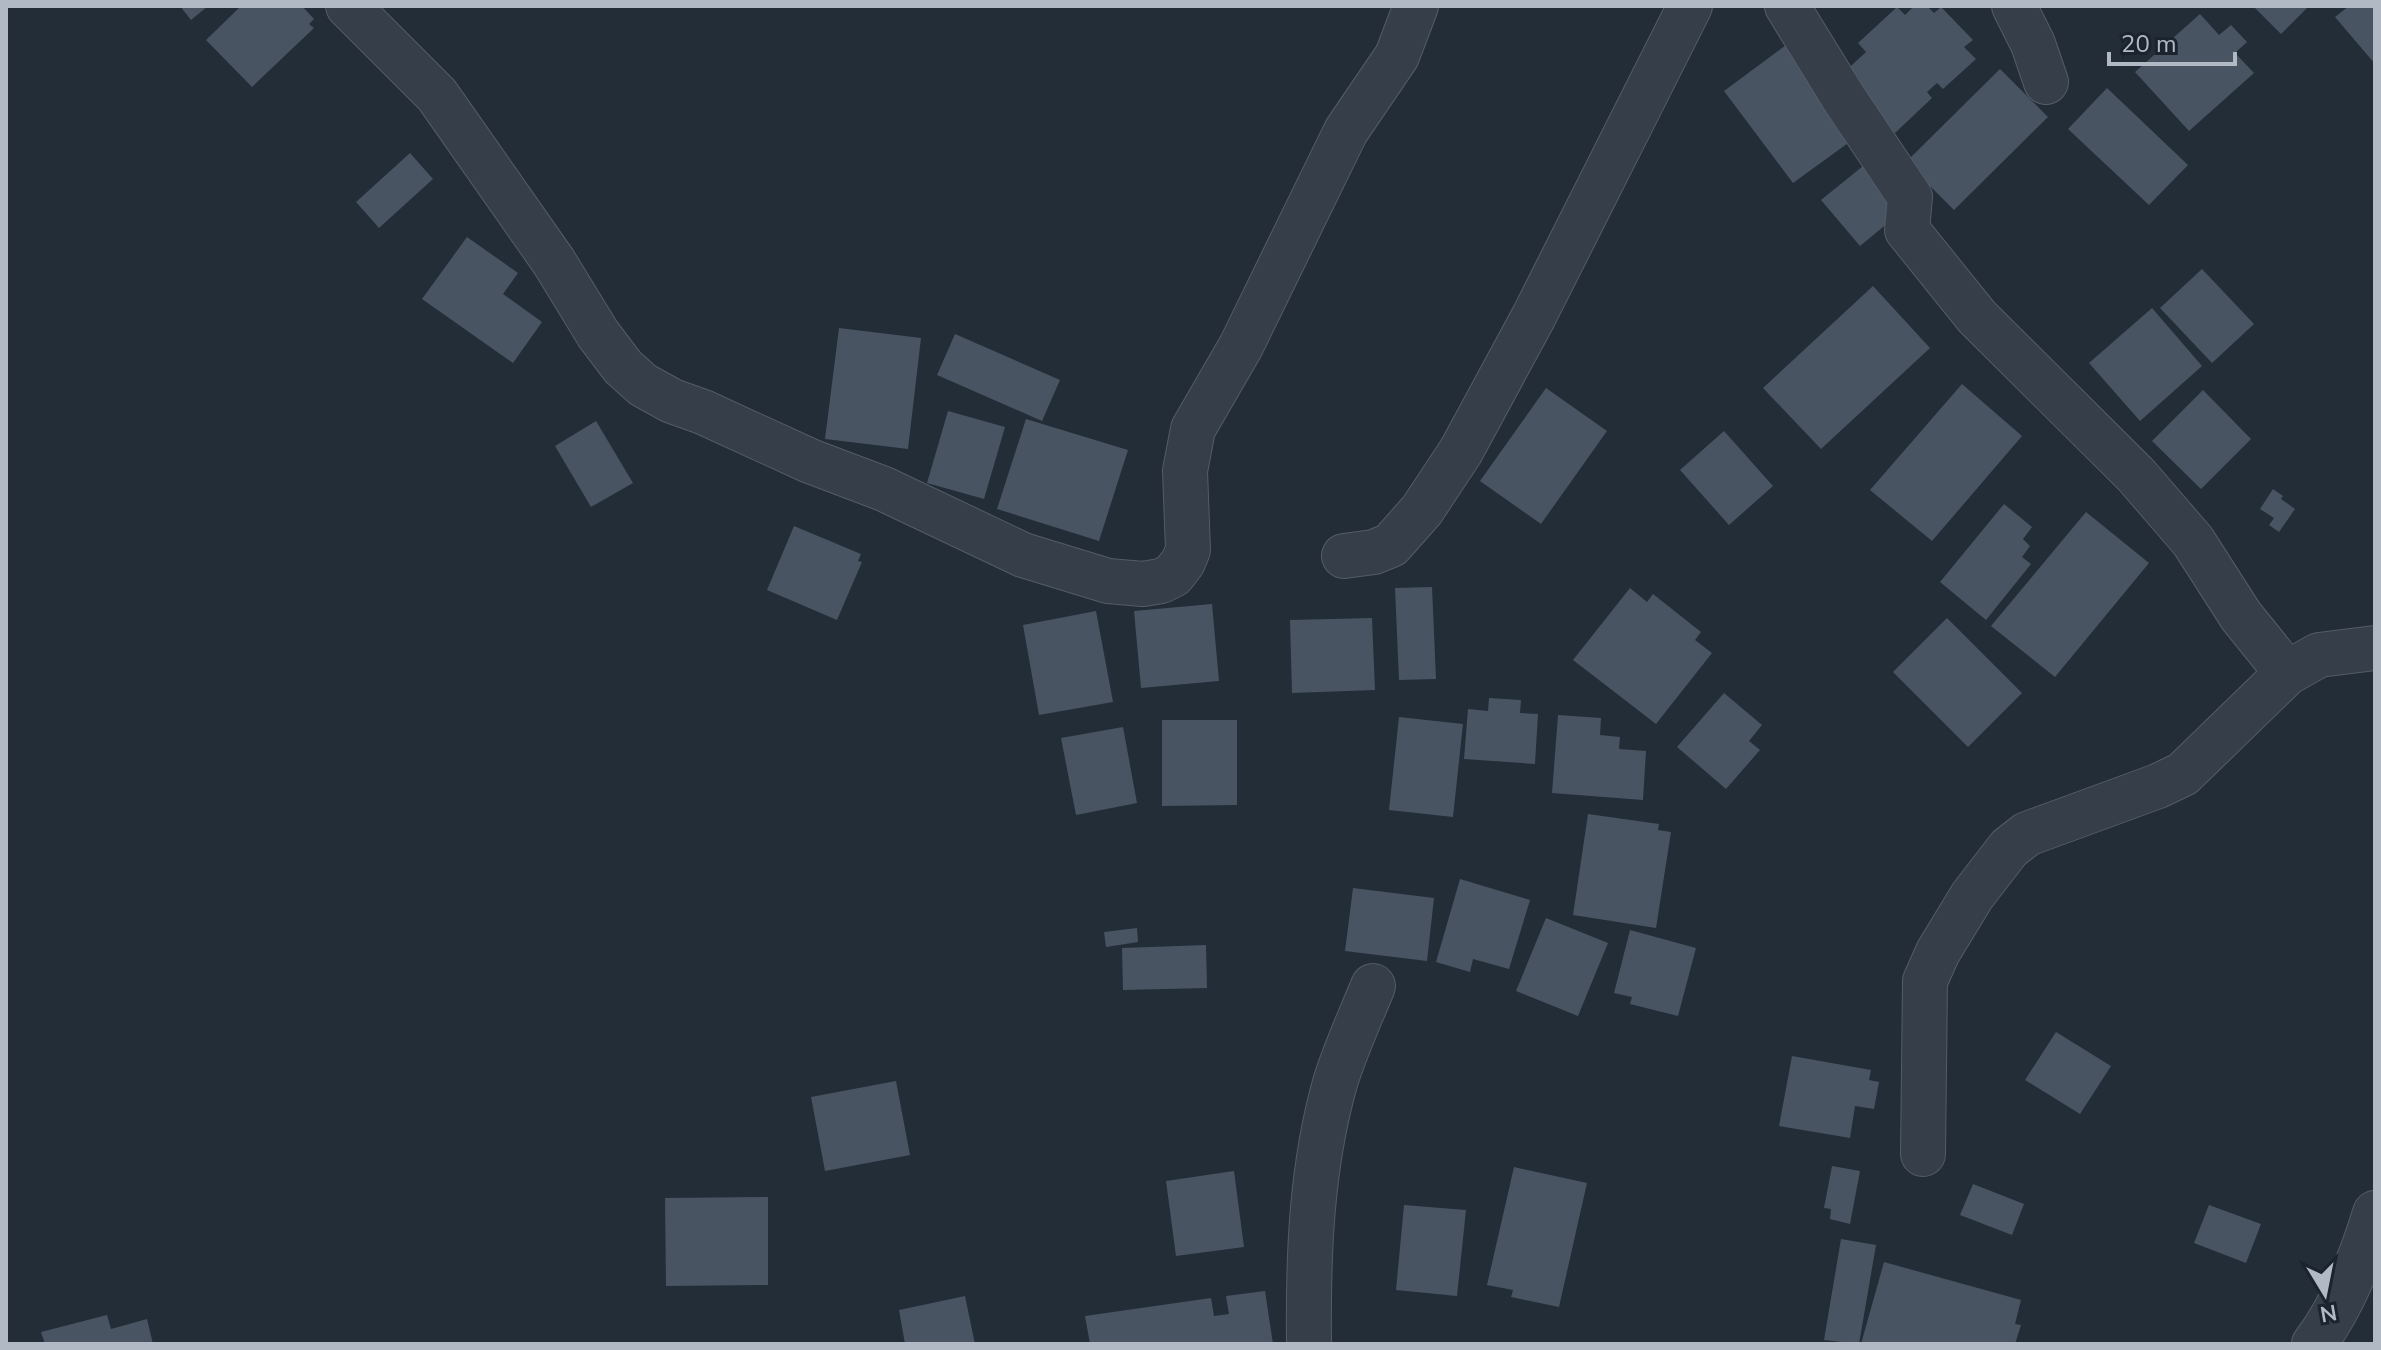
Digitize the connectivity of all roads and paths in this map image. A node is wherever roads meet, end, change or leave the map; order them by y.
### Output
1 (348, 6) edge
2 (1416, 6) edge
3 (1690, 6) edge
4 (1787, 6) edge
5 (2014, 6) edge
6 (2046, 82) dead end
7 (1344, 556) dead end
8 (2375, 648) edge
9 (2287, 673) junction
10 (1373, 986) dead end
11 (1923, 1154) dead end
12 (2375, 1213) edge
13 (1309, 1344) edge
14 (2314, 1344) edge

1 - 2 street
3 - 7 street
4 - 9 street
5 - 6 street
8 - 9 street
9 - 11 street
10 - 13 street
12 - 14 street

